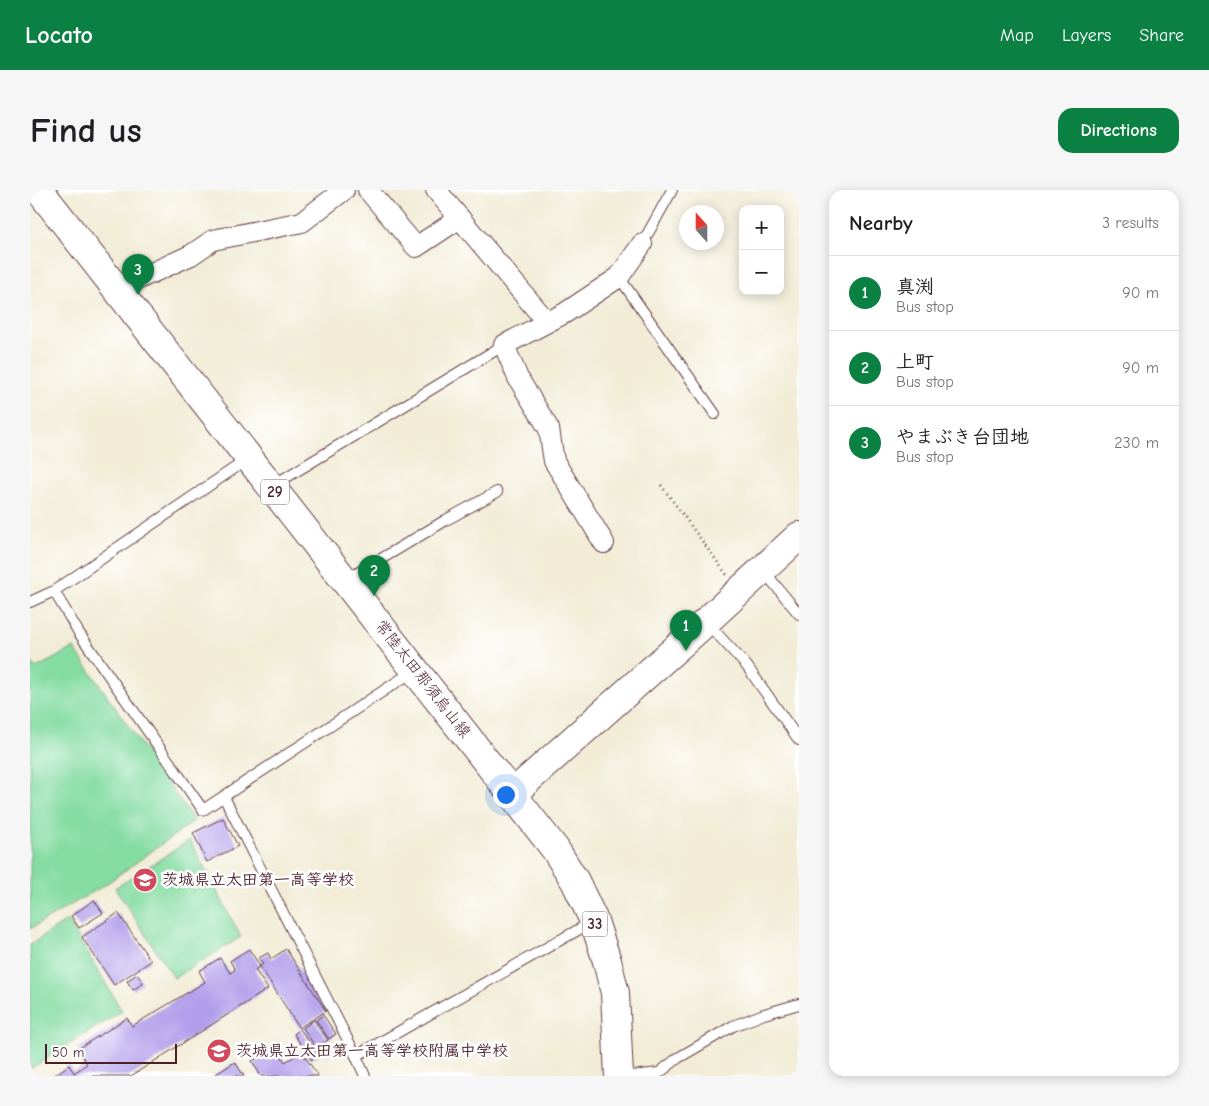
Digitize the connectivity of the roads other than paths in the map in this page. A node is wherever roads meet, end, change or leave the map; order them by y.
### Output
1 (39, 190) edge
2 (344, 190) edge
3 (368, 190) edge
4 (436, 190) edge
5 (672, 190) edge
6 (460, 218) junction
7 (642, 244) joint
8 (619, 277) junction
9 (117, 289) junction
10 (547, 322) junction
11 (504, 345) junction
12 (715, 414) dead end
13 (249, 459) junction
14 (271, 487) junction
15 (496, 492) dead end
16 (799, 536) edge
17 (604, 543) dead end
18 (762, 570) junction
19 (345, 580) junction
20 (54, 591) junction
21 (30, 602) edge
22 (799, 614) edge
23 (706, 622) junction
24 (416, 669) junction
25 (799, 740) edge
26 (512, 794) junction
27 (224, 797) junction
28 (594, 921) junction
29 (799, 1004) edge
30 (356, 1056) junction
31 (365, 1076) edge
32 (618, 1076) edge
33 (632, 1076) edge

1 - 9 main road, 常陸太田那須烏山線 / 29
2 - 9 street
3 - 6 street
4 - 6 street
5 - 7 lane
6 - 10 street
7 - 8 street
8 - 10 street
8 - 12 lane
9 - 13 main road, 常陸太田那須烏山線 / 29
10 - 11 street
11 - 14 lane
11 - 17 street
13 - 14 main road, 常陸太田那須烏山線 / 29
13 - 20 lane
14 - 19 main road, 常陸太田那須烏山線 / 29
15 - 19 lane
16 - 18 main road
18 - 22 lane
18 - 23 main road
19 - 24 main road, 常陸太田那須烏山線 / 29
20 - 21 lane
20 - 27 lane
23 - 25 lane
23 - 26 main road
24 - 26 main road, 常陸太田那須烏山線 / 29
24 - 27 lane
26 - 28 main road, 33
27 - 30 lane
28 - 30 lane
28 - 32 main road, 33
29 - 33 lane
30 - 31 lane

